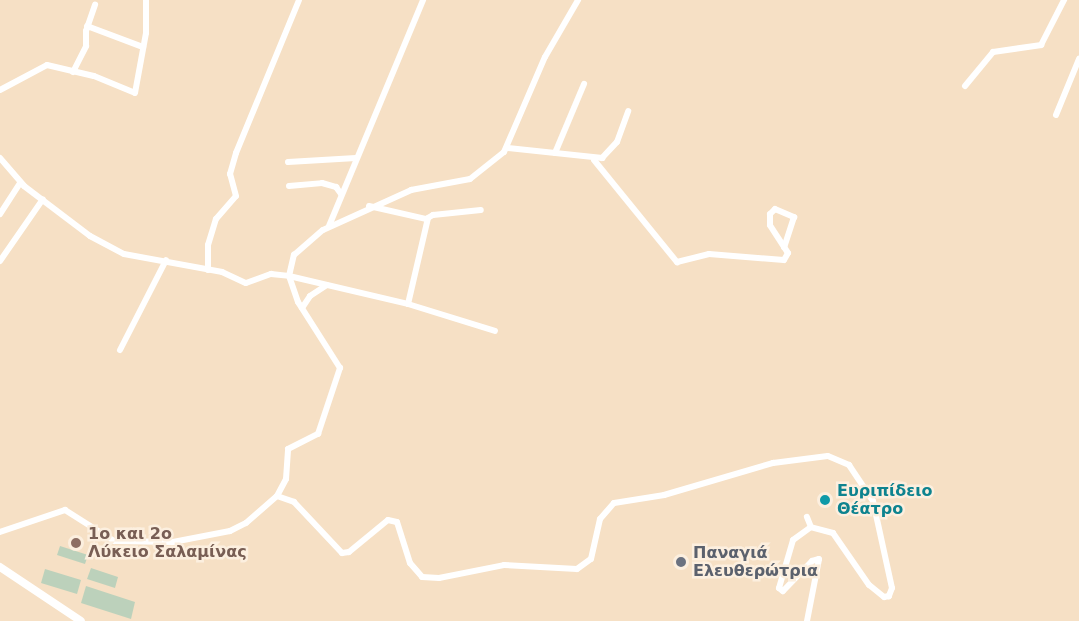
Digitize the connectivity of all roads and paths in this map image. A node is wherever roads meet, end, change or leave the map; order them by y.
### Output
1 (146, 0) edge
2 (299, 0) edge
3 (423, 0) edge
4 (578, 0) edge
5 (1064, 0) edge
6 (95, 5) dead end
7 (87, 26) junction
8 (143, 47) junction
9 (1079, 59) edge
10 (73, 72) junction
11 (584, 84) dead end
12 (965, 86) dead end
13 (0, 90) edge
14 (628, 111) dead end
15 (1056, 115) dead end
16 (508, 148) junction
17 (555, 153) junction
18 (0, 158) edge
19 (356, 158) junction
20 (594, 160) junction
21 (288, 162) dead end
22 (20, 183) junction
23 (289, 186) dead end
24 (341, 194) junction
25 (43, 199) junction
26 (369, 206) junction
27 (482, 210) dead end
28 (0, 214) edge
29 (428, 219) junction
30 (329, 227) junction
31 (784, 247) junction
32 (166, 260) junction
33 (0, 261) edge
34 (208, 270) junction
35 (290, 276) junction
36 (327, 285) junction
37 (408, 304) junction
38 (302, 308) junction
39 (495, 331) dead end
40 (120, 350) dead end
41 (277, 496) junction
42 (807, 517) dead end
43 (811, 527) junction
44 (0, 532) edge
45 (0, 567) edge
46 (81, 621) edge
47 (807, 621) edge

1 - 8 street
2 - 34 street
3 - 19 street
4 - 16 street
5 - 12 street
6 - 7 street
7 - 8 street
7 - 10 street
8 - 10 street
9 - 15 street
10 - 13 street
11 - 17 street
14 - 20 street
16 - 17 street
16 - 26 street
17 - 20 street
18 - 22 street
19 - 21 street
19 - 24 street
20 - 31 street
22 - 25 street
22 - 28 street
23 - 24 street
24 - 30 street
25 - 32 street
25 - 33 street
26 - 29 street
26 - 30 street
27 - 29 street
29 - 37 street
30 - 35 street
31 - 31 street
32 - 34 street
32 - 40 street
34 - 35 street
35 - 36 street
35 - 38 street
36 - 37 street
36 - 38 street
37 - 39 street
38 - 41 street
41 - 43 street
41 - 44 street
42 - 43 street
43 - 47 street
45 - 46 main road

